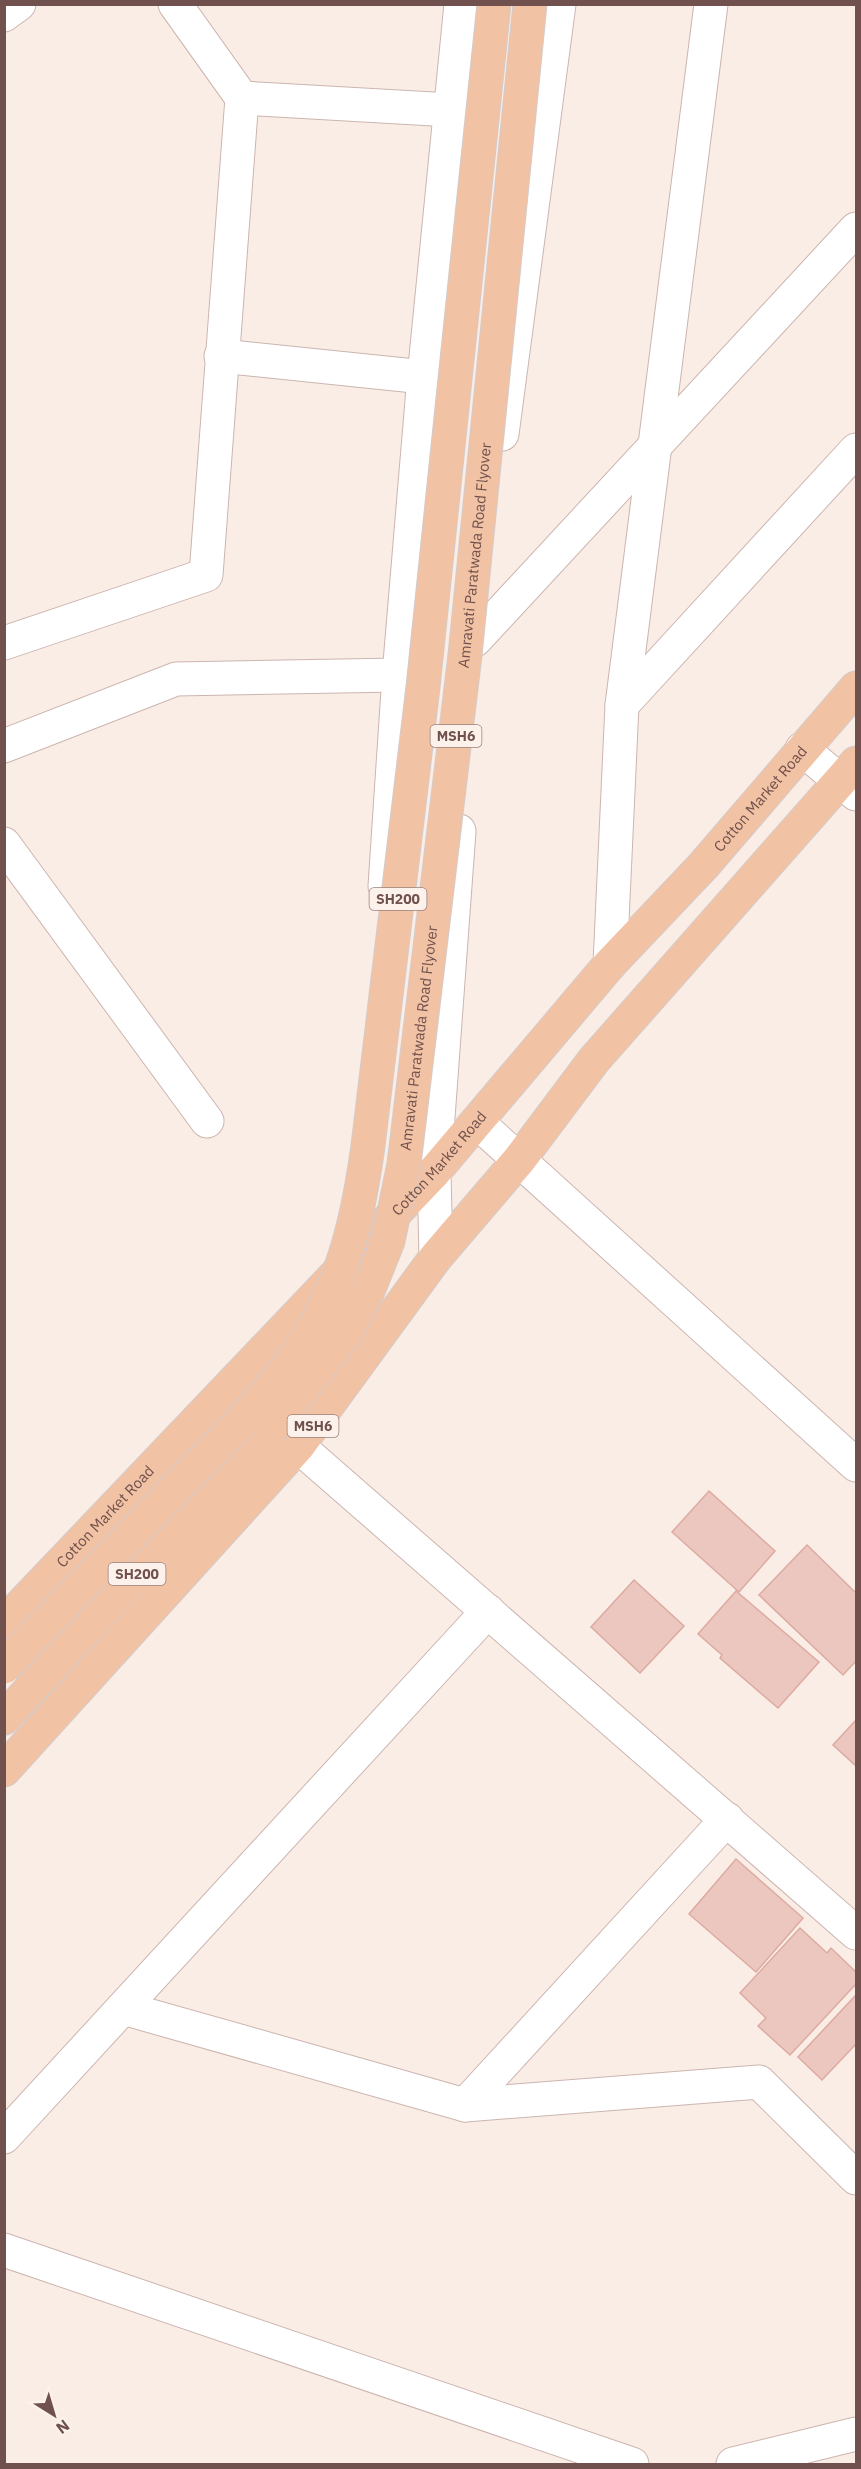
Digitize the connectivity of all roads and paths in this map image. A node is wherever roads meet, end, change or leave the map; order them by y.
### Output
1 (19, 4) edge
2 (175, 4) edge
3 (460, 4) edge
4 (494, 4) edge
5 (530, 4) edge
6 (559, 4) edge
7 (711, 4) edge
8 (4, 15) edge
9 (242, 98) junction
10 (451, 110) junction
11 (855, 221) edge
12 (221, 356) junction
13 (424, 377) junction
14 (653, 450) junction
15 (856, 450) edge
16 (475, 640) junction
17 (4, 643) edge
18 (399, 675) junction
19 (856, 688) edge
20 (622, 705) junction
21 (4, 746) edge
22 (802, 750) junction
23 (852, 779) edge
24 (4, 844) edge
25 (610, 964) junction
26 (207, 1121) dead end
27 (477, 1122) junction
28 (519, 1160) junction
29 (434, 1172) junction
30 (375, 1233) junction
31 (436, 1257) junction
32 (379, 1337) junction
33 (284, 1438) junction
34 (856, 1465) edge
35 (488, 1611) junction
36 (4, 1623) edge
37 (4, 1667) edge
38 (4, 1718) edge
39 (4, 1770) edge
40 (727, 1819) junction
41 (856, 1932) edge
42 (123, 2008) junction
43 (465, 2105) junction
44 (4, 2137) edge
45 (856, 2178) edge
46 (4, 2250) edge
47 (856, 2434) edge
48 (632, 2464) edge
49 (733, 2464) edge

1 - 8 street
2 - 9 street
3 - 10 street
4 - 37 main road, SH200, bridge
5 - 33 main road, Amravati Paratwada Road Flyover / MSH6, bridge
6 - 16 street
7 - 14 street
9 - 10 street
9 - 12 street
10 - 13 street
11 - 14 street
12 - 13 street
12 - 17 street
13 - 18 street
14 - 16 street
14 - 20 street
15 - 20 street
16 - 29 street
18 - 21 street
18 - 30 street
19 - 22 main road, Cotton Market Road
20 - 25 street
22 - 23 street
22 - 25 main road, Cotton Market Road
23 - 28 main road, MSH6
24 - 26 street
25 - 27 main road, Cotton Market Road
27 - 28 street
27 - 29 main road, Cotton Market Road
28 - 31 main road, MSH6
28 - 34 street
29 - 30 main road, Cotton Market Road
29 - 31 street
30 - 32 street
30 - 36 main road, Cotton Market Road
31 - 32 main road, MSH6
32 - 33 main road, MSH6
33 - 35 street
33 - 38 main road, Amravati Paratwada Road Flyover / SH200
33 - 39 main road, MSH6
35 - 40 street
35 - 42 street
40 - 41 street
40 - 43 street
42 - 43 street
42 - 44 street
43 - 45 street
46 - 48 street
47 - 49 street

